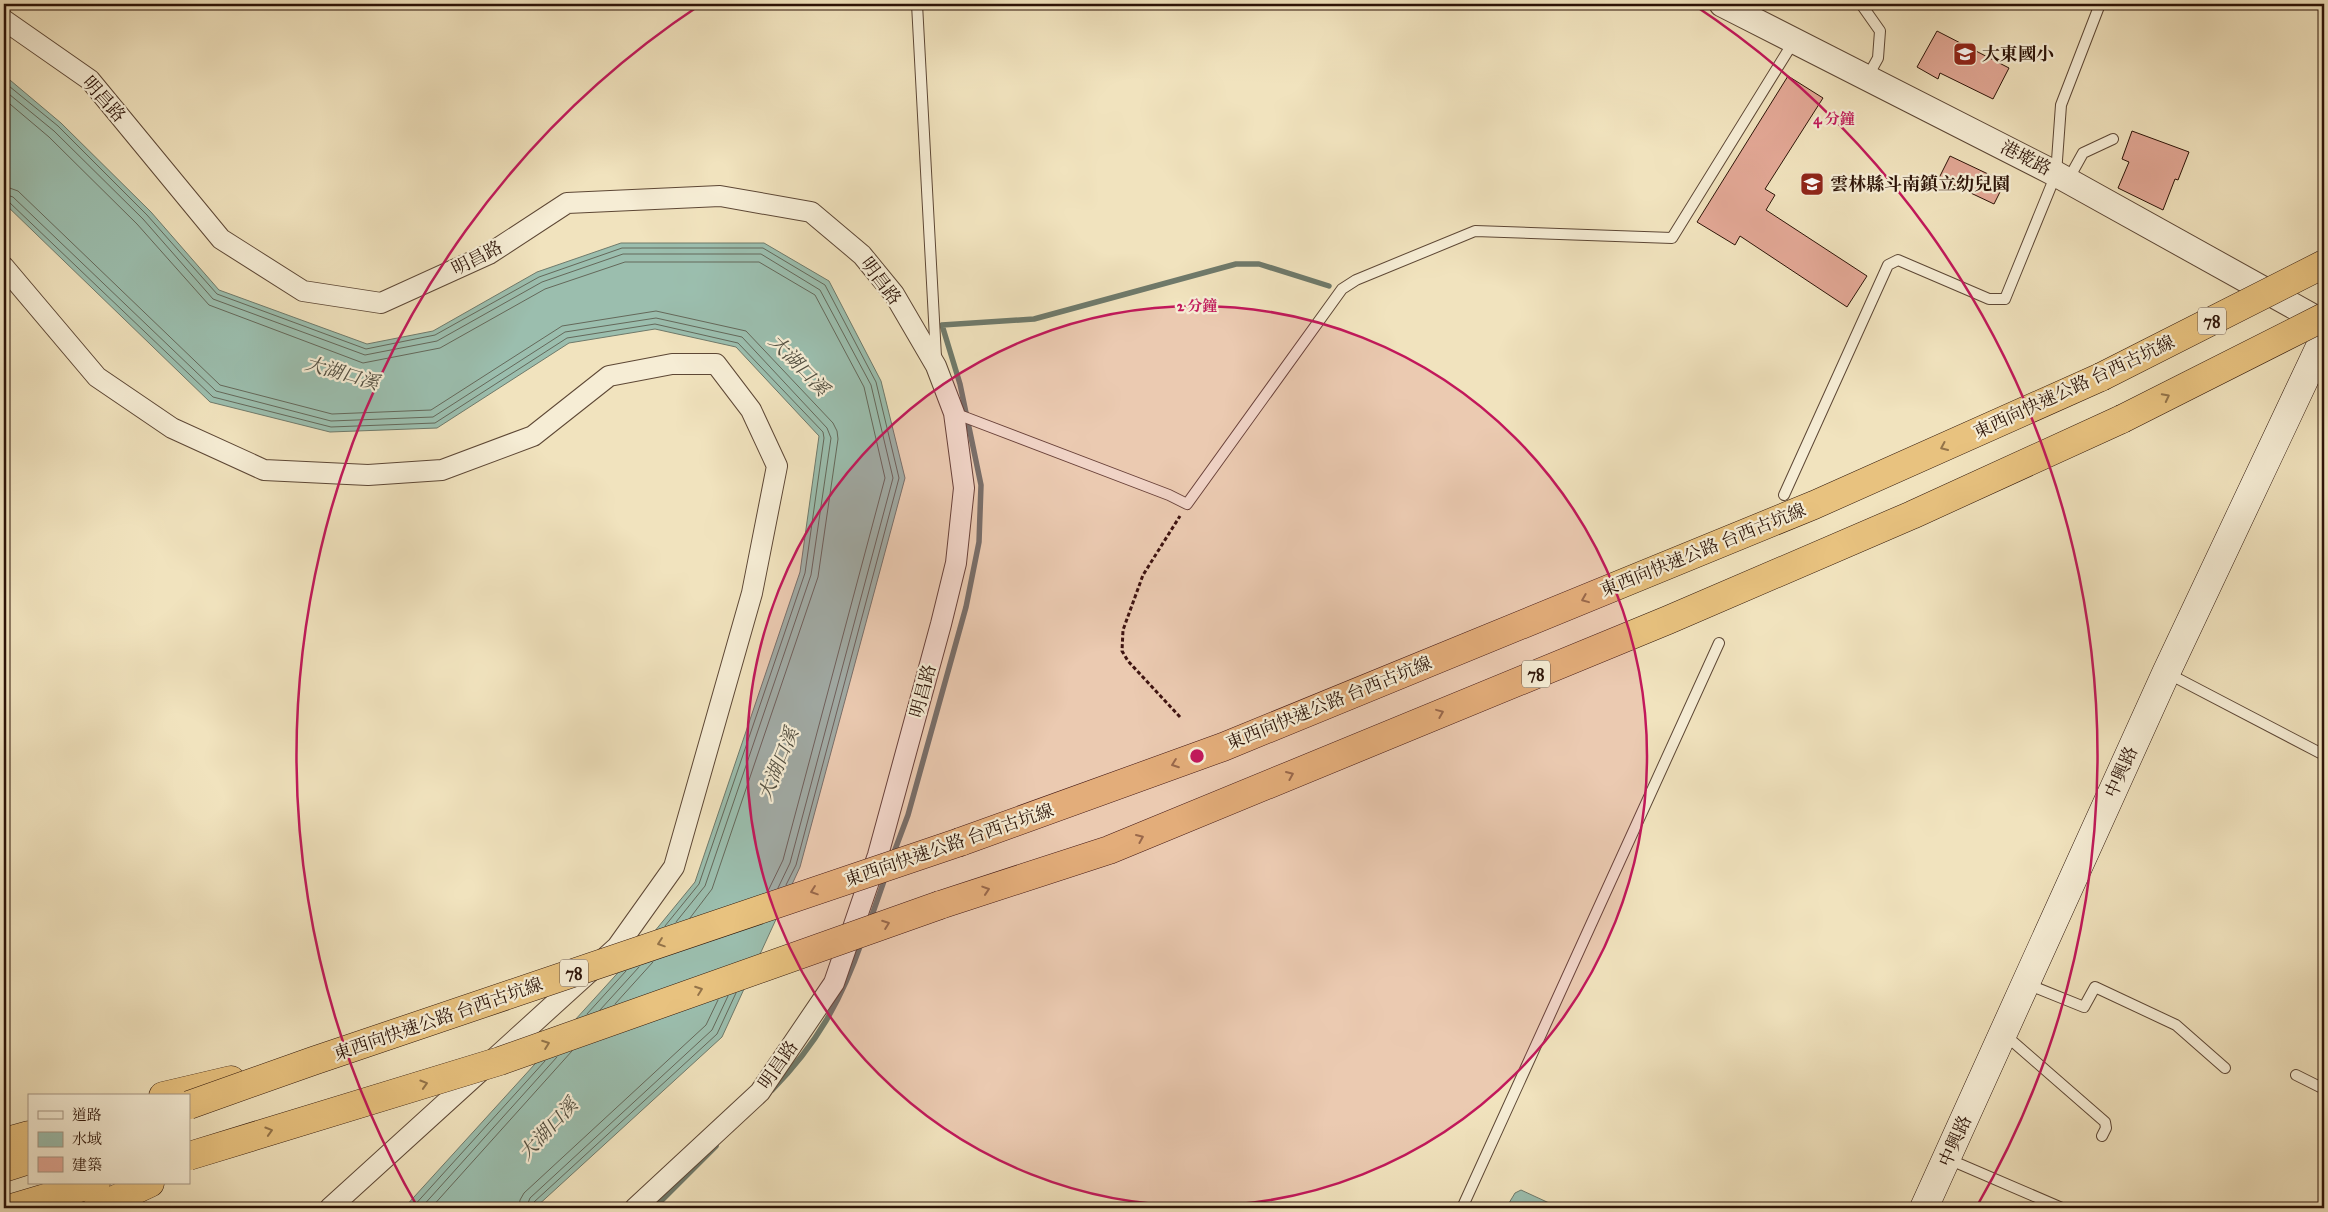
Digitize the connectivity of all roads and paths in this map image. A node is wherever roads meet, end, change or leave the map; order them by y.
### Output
1 (917, 4) edge
2 (1722, 4) edge
3 (1861, 4) edge
4 (2100, 4) edge
5 (4, 20) edge
6 (1794, 40) junction
7 (1868, 76) junction
8 (2113, 139) dead end
9 (2062, 177) junction
10 (2324, 264) edge
11 (4, 267) edge
12 (2324, 317) edge
13 (2324, 323) edge
14 (2324, 338) edge
15 (936, 366) junction
16 (954, 413) junction
17 (1784, 495) dead end
18 (1187, 504) junction
19 (1719, 643) dead end
20 (2166, 673) junction
21 (1180, 717) dead end
22 (2324, 755) edge
23 (2026, 984) junction
24 (2004, 1033) junction
25 (312, 1061) junction
26 (2225, 1068) dead end
27 (2296, 1075) dead end
28 (2324, 1089) edge
29 (172, 1094) edge
30 (190, 1105) edge
31 (28, 1135) edge
32 (2102, 1136) dead end
33 (4, 1142) edge
34 (235, 1142) junction
35 (190, 1156) edge
36 (1946, 1159) junction
37 (28, 1160) edge
38 (190, 1164) edge
39 (4, 1168) edge
40 (93, 1184) edge
41 (148, 1184) edge
42 (12, 1208) edge
43 (97, 1208) edge
44 (330, 1208) edge
45 (635, 1208) edge
46 (1462, 1208) edge
47 (1924, 1208) edge
48 (2062, 1208) edge

1 - 15 lane
2 - 6 street, 港墘路
3 - 7 lane
4 - 9 lane
5 - 15 street, 明昌路
6 - 7 street, 港墘路
6 - 18 lane
7 - 9 street, 港墘路
8 - 9 lane
9 - 13 street, 港墘路
9 - 17 lane
10 -> 25 highway, 東西向快速公路 台西古坑線 / 78, bridge
11 - 44 street
34 -> 12 highway, 78, bridge
14 - 20 main road, 中興路
15 - 16 street, 明昌路
16 - 18 lane
16 - 45 street, 明昌路
18 - 21 path
19 - 46 lane
20 - 22 lane
20 - 23 main road, 中興路
23 - 24 main road, 中興路
23 - 26 lane
24 - 32 lane
24 - 36 main road, 中興路
25 - 29 highway, bridge
25 - 30 highway, 東西向快速公路 台西古坑線 / 78, bridge
27 - 28 lane
31 - 33 highway
34 - 35 highway, 78, bridge
34 - 38 highway, bridge
36 - 47 main road, 中興路
36 - 48 lane
37 - 39 highway
40 - 42 highway
41 - 43 highway

